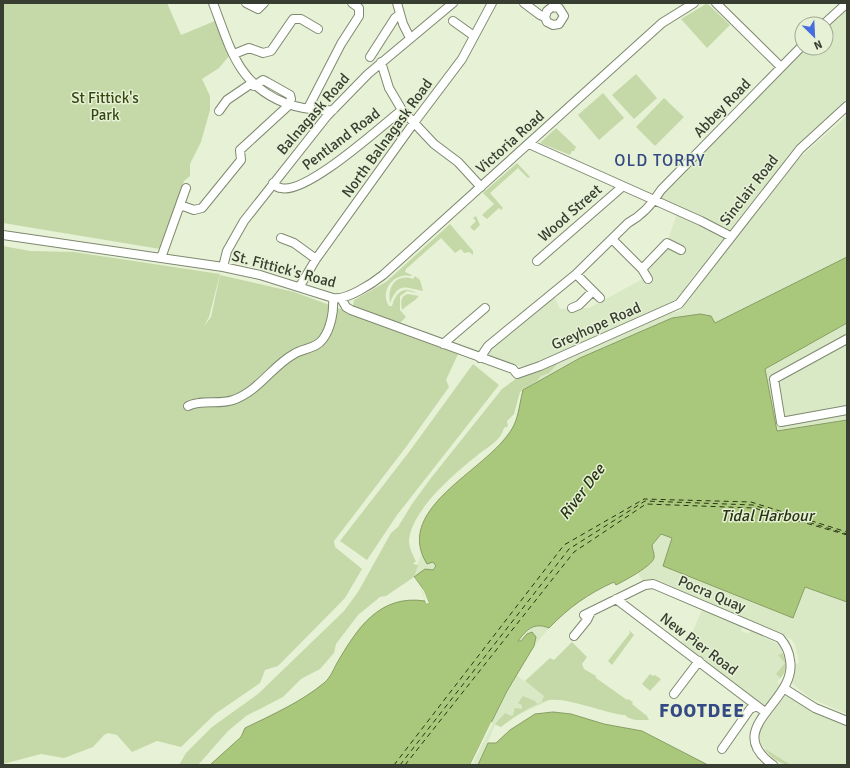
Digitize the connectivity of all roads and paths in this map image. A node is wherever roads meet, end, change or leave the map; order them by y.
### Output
1 (246, 3) edge
2 (264, 3) edge
3 (397, 3) edge
4 (454, 3) edge
5 (492, 3) edge
6 (524, 3) edge
7 (694, 3) edge
8 (716, 3) edge
9 (847, 3) edge
10 (215, 4) edge
11 (353, 4) edge
12 (399, 15) junction
13 (833, 16) edge
14 (545, 17) dead end
15 (453, 21) dead end
16 (318, 29) dead end
17 (474, 36) junction
18 (410, 38) junction
19 (234, 54) junction
20 (794, 54) edge
21 (370, 57) dead end
22 (381, 62) junction
23 (781, 67) junction
24 (253, 84) junction
25 (289, 104) junction
26 (847, 106) edge
27 (308, 108) junction
28 (333, 110) junction
29 (402, 110) junction
30 (219, 111) dead end
31 (413, 124) junction
32 (529, 144) junction
33 (273, 183) junction
34 (481, 187) junction
35 (622, 187) junction
36 (186, 188) dead end
37 (654, 201) junction
38 (180, 205) junction
39 (3, 235) edge
40 (730, 236) junction
41 (281, 238) dead end
42 (612, 239) junction
43 (681, 250) dead end
44 (161, 258) junction
45 (316, 259) junction
46 (537, 261) dead end
47 (223, 267) junction
48 (642, 269) junction
49 (576, 274) junction
50 (648, 279) dead end
51 (300, 286) junction
52 (593, 291) junction
53 (337, 298) junction
54 (600, 298) dead end
55 (684, 300) joint
56 (485, 308) dead end
57 (572, 308) dead end
58 (847, 339) edge
59 (443, 344) junction
60 (480, 358) junction
61 (517, 374) joint
62 (188, 406) dead end
63 (847, 410) edge
64 (616, 599) junction
65 (574, 636) dead end
66 (699, 661) junction
67 (785, 689) junction
68 (674, 694) dead end
69 (757, 706) junction
70 (765, 712) junction
71 (847, 721) edge
72 (722, 749) dead end
73 (773, 765) edge

1 - 2 street
3 - 12 street
4 - 18 street, Balnagask Road
5 - 17 street, North Balnagask Road
6 - 14 street
7 - 32 street, Victoria Road
8 - 23 street
9 - 13 street
10 - 19 street
11 - 27 street
12 - 18 street
12 - 21 street
15 - 17 street
16 - 19 street
17 - 31 street, North Balnagask Road
18 - 22 street, Balnagask Road
19 - 24 street
20 - 23 street, Abbey Road
22 - 28 street, Balnagask Road
22 - 29 street
23 - 37 street, Abbey Road
24 - 25 street
24 - 25 street
24 - 30 street
25 - 27 street
25 - 38 street
26 - 40 street, Sinclair Road
27 - 28 street
28 - 33 street, Balnagask Road
29 - 31 street
29 - 33 street, Pentland Road
31 - 34 street
31 - 45 street, North Balnagask Road
32 - 34 street, Victoria Road
32 - 35 street
33 - 47 street, Balnagask Road
34 - 53 street, Victoria Road
35 - 37 street
35 - 46 street, Wood Street
36 - 38 street
37 - 40 street
37 - 42 street, Abbey Road
38 - 44 street
39 - 44 street, St. Fittick's Road
40 - 55 street, Sinclair Road
41 - 45 street
42 - 48 street
42 - 49 street, Abbey Road
43 - 48 street
44 - 47 street, St. Fittick's Road
45 - 51 street, North Balnagask Road
47 - 51 street, St. Fittick's Road
48 - 50 street
49 - 52 street
49 - 60 street, Abbey Road
51 - 53 street, St. Fittick's Road
52 - 54 street
52 - 57 street
53 - 59 street, St. Fittick's Road
53 - 62 street
55 - 61 street, Greyhope Road
56 - 59 street
58 - 63 street
59 - 60 street, St. Fittick's Road
60 - 61 street, St. Fittick's Road
64 - 65 street, Pocra Quay
64 - 66 street, New Pier Road
64 - 67 street, Pocra Quay
66 - 68 street
66 - 69 street, New Pier Road
67 - 70 street
67 - 71 street
69 - 70 street, New Pier Road
69 - 72 street
70 - 73 street

